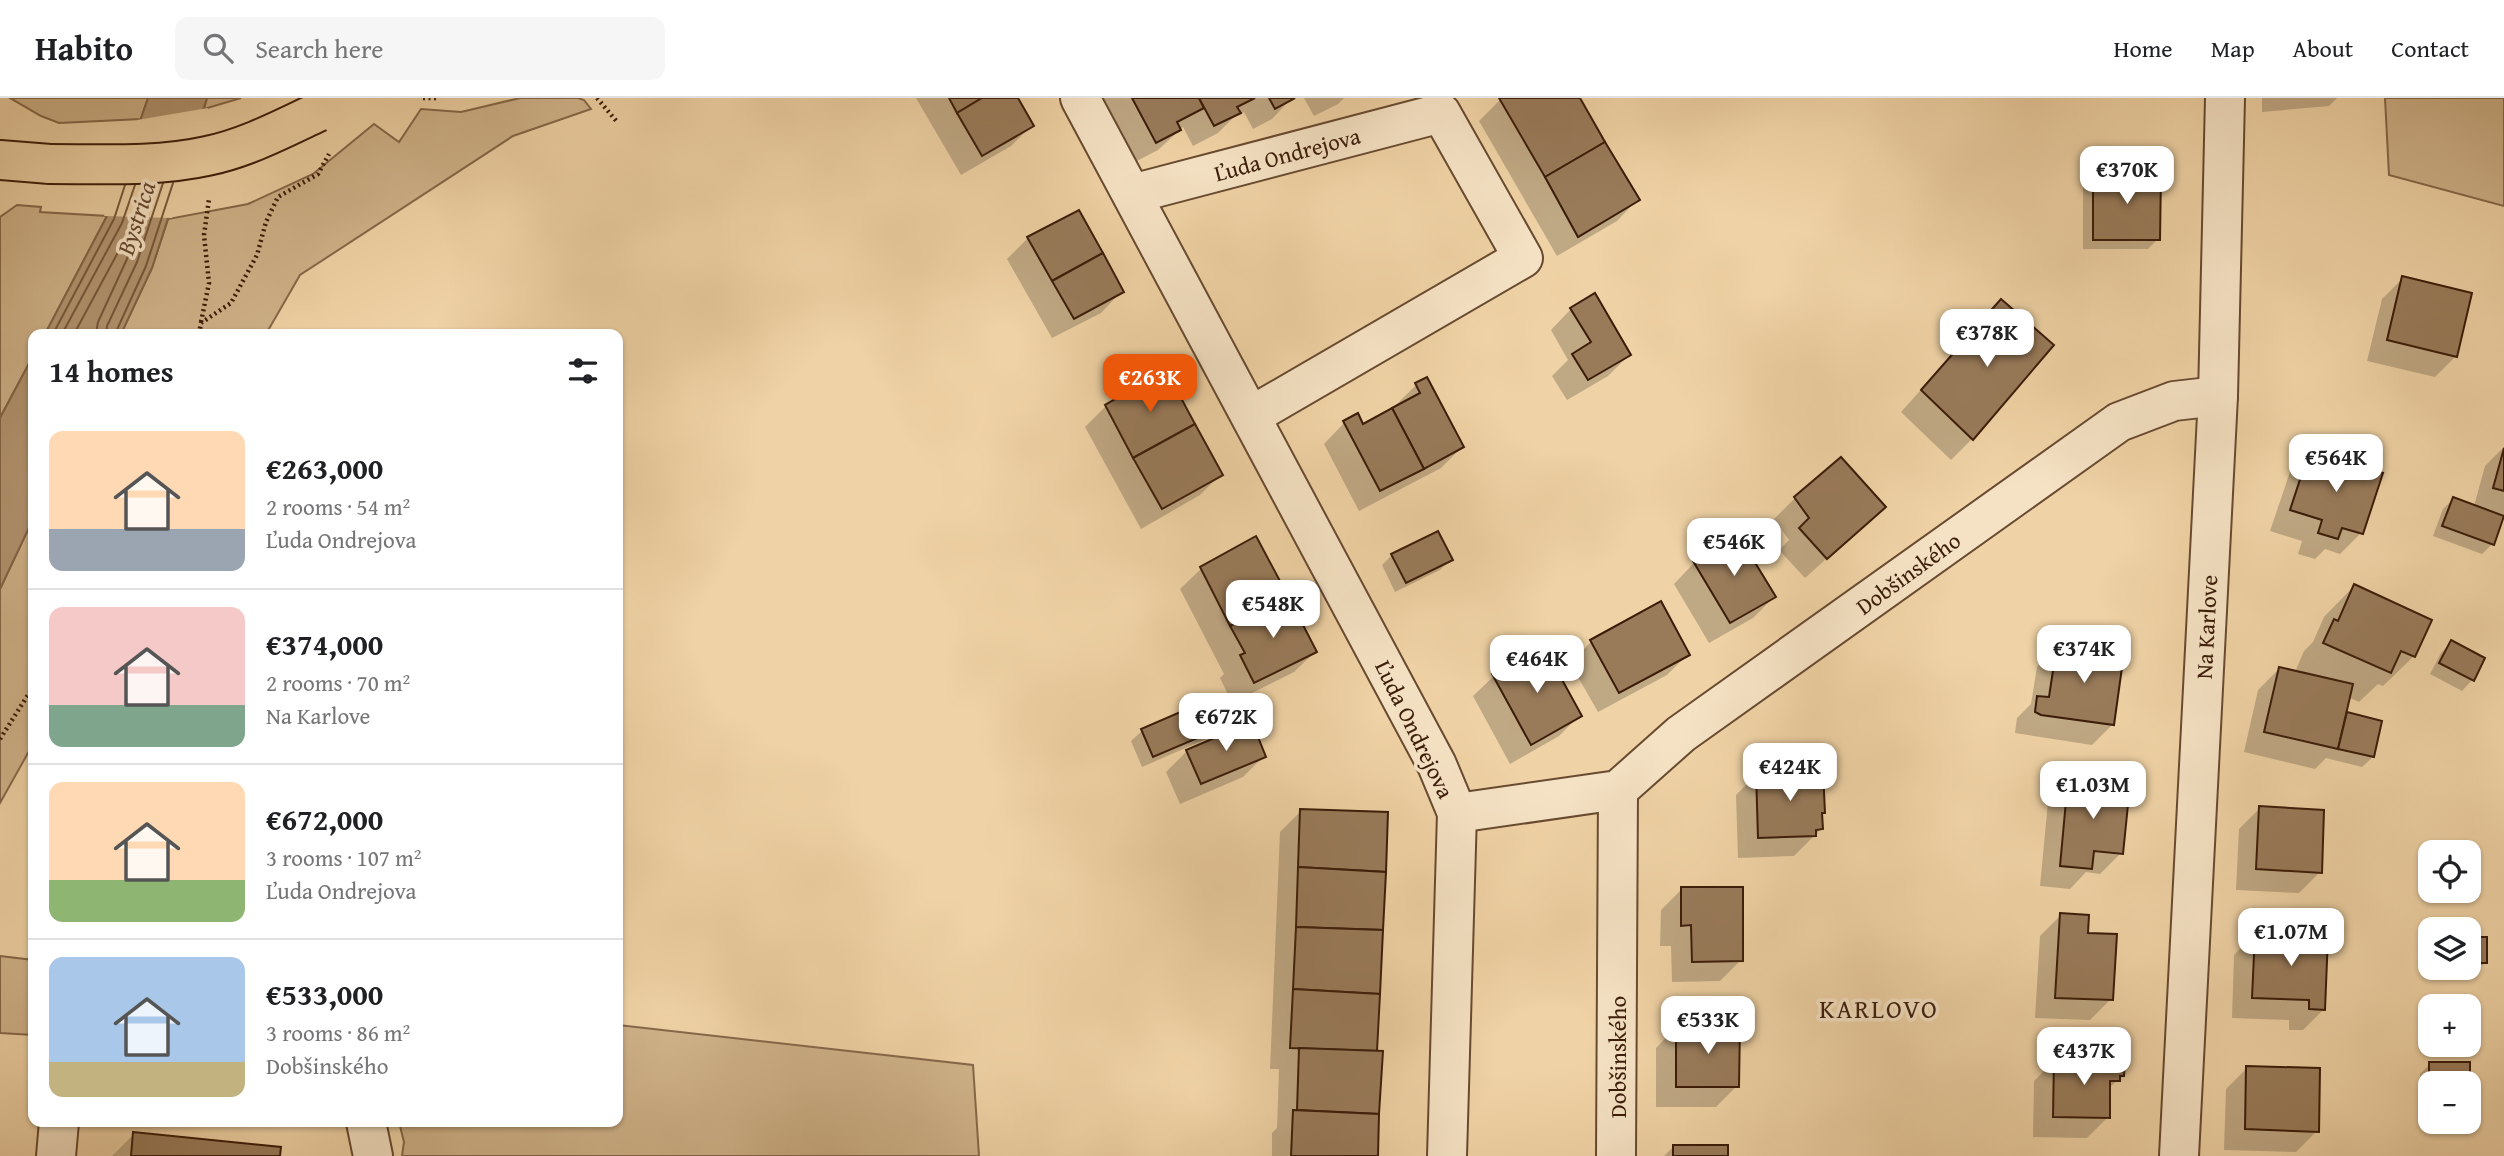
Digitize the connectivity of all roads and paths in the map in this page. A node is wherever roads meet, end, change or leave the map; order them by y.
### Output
1 (423, 98) edge
2 (438, 98) edge
3 (597, 98) edge
4 (1080, 98) edge
5 (2225, 98) edge
6 (327, 105) edge
7 (1437, 106) edge
8 (618, 123) dead end
9 (330, 152) dead end
10 (0, 160) edge
11 (209, 192) dead end
12 (1132, 194) junction
13 (201, 323) junction
14 (200, 329) edge
15 (2218, 396) junction
16 (1251, 416) junction
17 (28, 695) edge
18 (0, 739) edge
19 (1618, 790) junction
20 (1457, 813) junction
21 (58, 1127) edge
22 (367, 1127) edge
23 (55, 1156) edge
24 (373, 1156) edge
25 (1447, 1156) edge
26 (1616, 1156) edge
27 (2179, 1156) edge

1 - 2 path
3 - 8 path
4 - 12 street, Ľuda Ondrejova
5 - 15 street, Na Karlove
6 - 10 main road, bridge
7 - 12 street, Ľuda Ondrejova
7 - 16 street, Ľuda Ondrejova
9 - 13 path
11 - 13 path
12 - 16 street, Ľuda Ondrejova
13 - 14 path
15 - 19 street, Dobšinského
15 - 27 street, Na Karlove
16 - 20 street, Ľuda Ondrejova
17 - 18 path
19 - 20 street
19 - 26 street, Dobšinského
20 - 25 street, Ľuda Ondrejova
21 - 23 street
22 - 24 street

